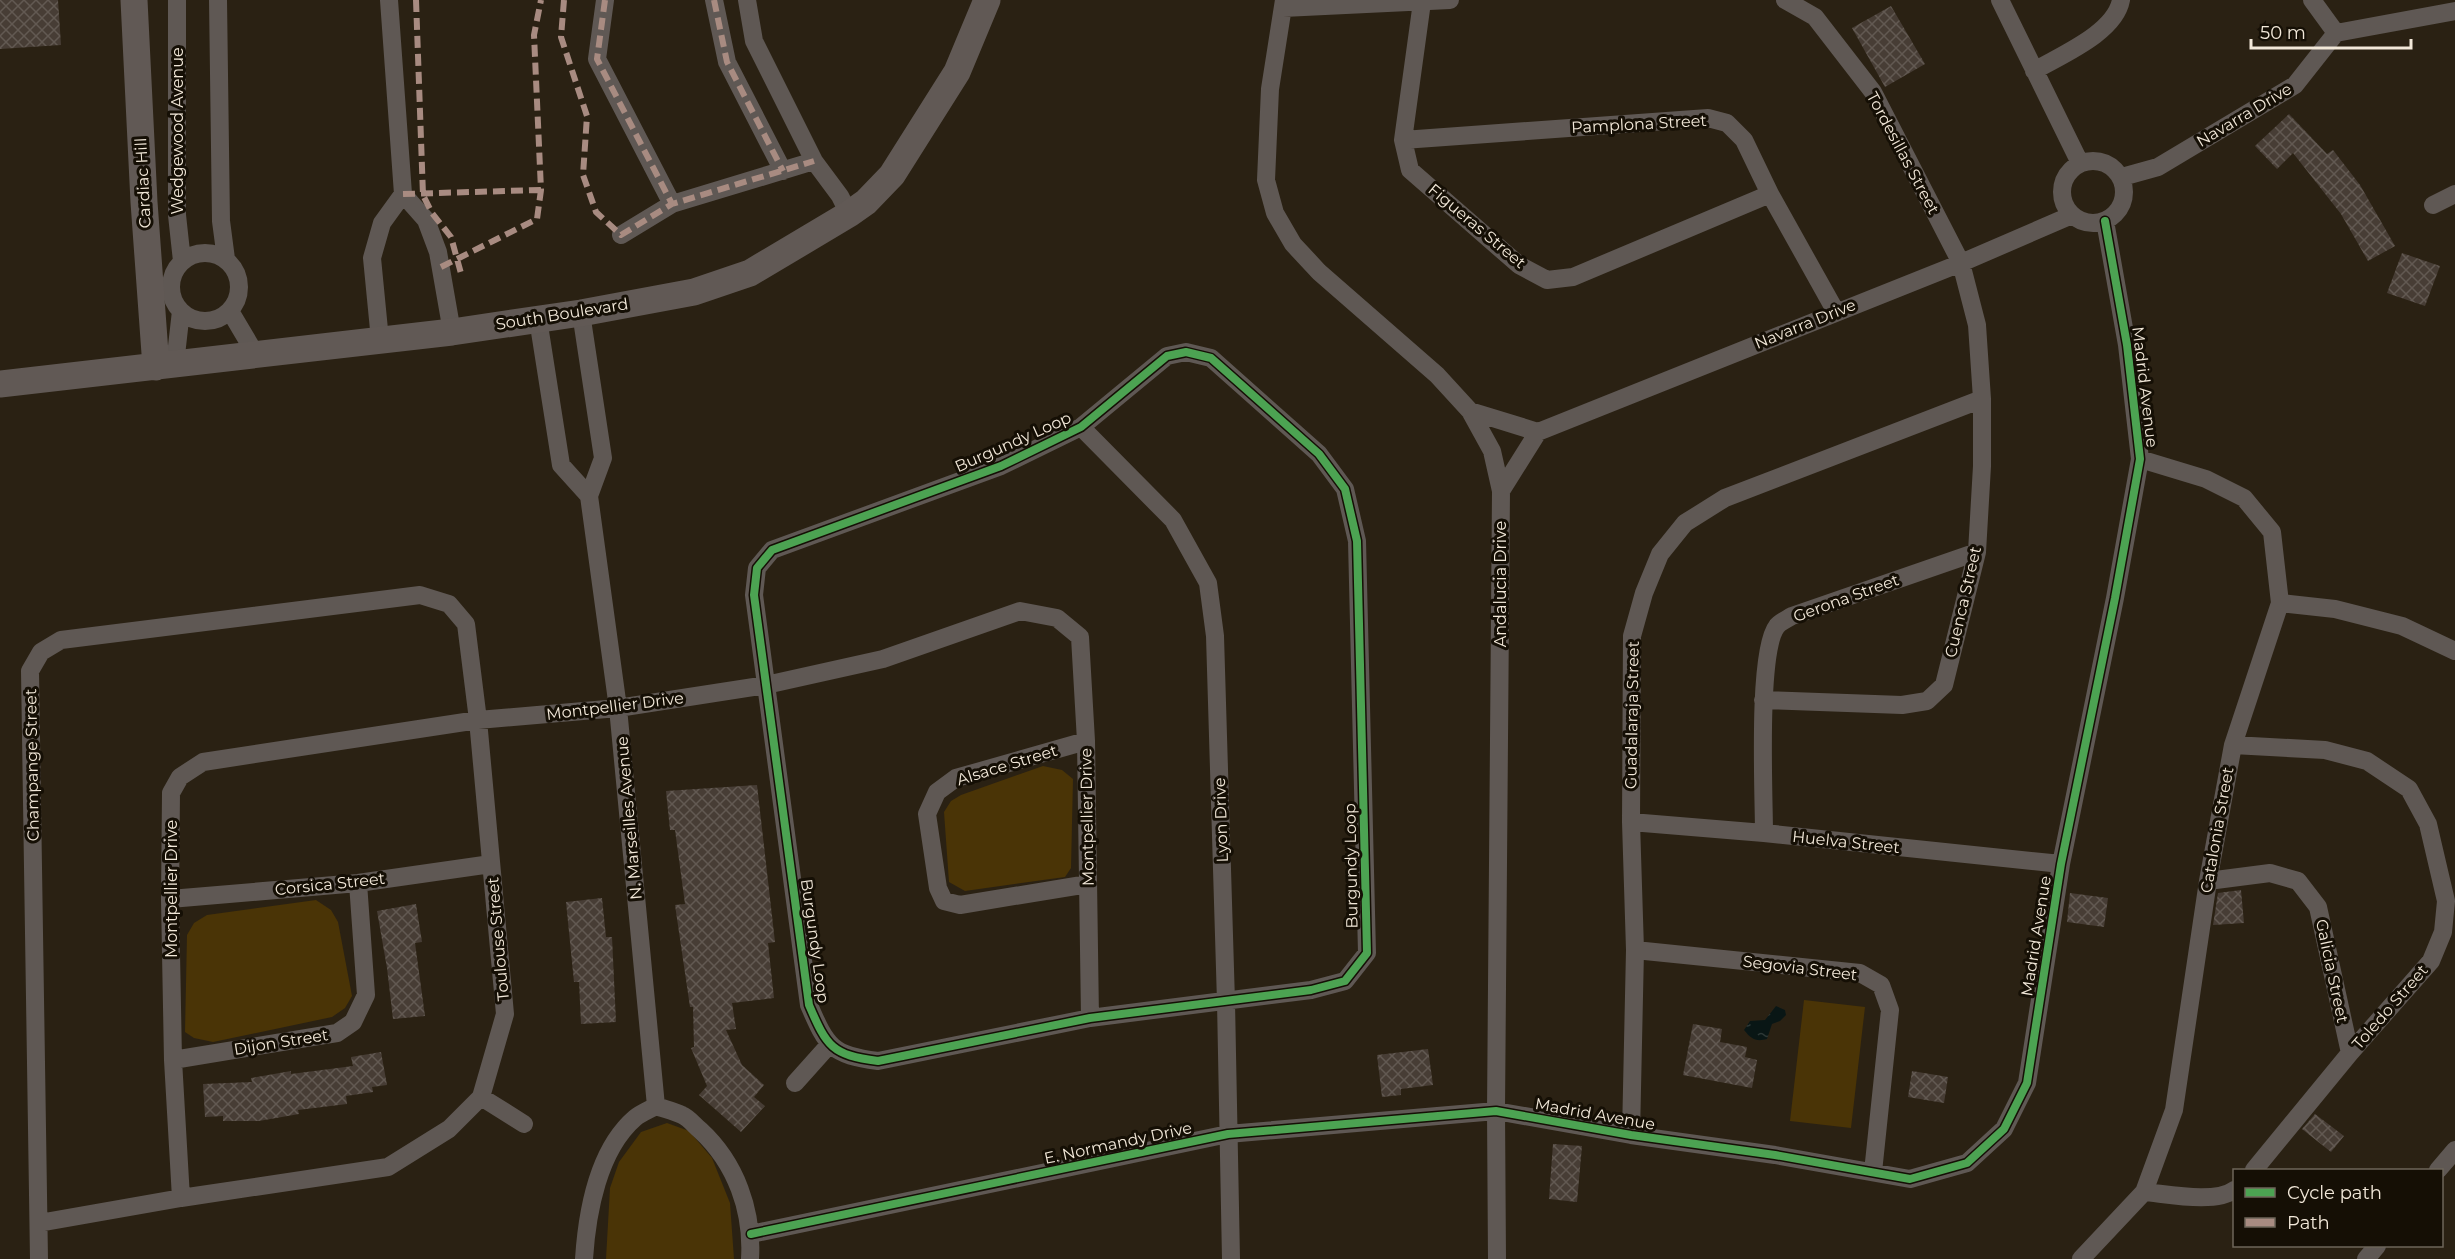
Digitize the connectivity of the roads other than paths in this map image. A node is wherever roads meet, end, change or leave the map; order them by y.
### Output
1 (134, 0) edge
2 (177, 0) edge
3 (218, 0) edge
4 (389, 0) edge
5 (604, 0) edge
6 (714, 0) edge
7 (747, 0) edge
8 (987, 0) edge
9 (1450, 0) edge
10 (1785, 0) edge
11 (2000, 0) edge
12 (2121, 0) edge
13 (2312, 0) edge
14 (1422, 2) junction
15 (1283, 4) edge
16 (2455, 11) edge
17 (2336, 33) junction
18 (2034, 71) junction
19 (1403, 140) junction
20 (814, 161) junction
21 (2080, 163) junction
22 (783, 171) junction
23 (2122, 177) junction
24 (403, 194) junction
25 (1770, 194) junction
26 (2455, 194) edge
27 (672, 204) junction
28 (2433, 205) dead end
29 (849, 214) junction
30 (2072, 215) junction
31 (2105, 221) junction
32 (621, 235) dead end
33 (226, 259) junction
34 (182, 261) junction
35 (1961, 263) junction
36 (181, 311) junction
37 (230, 311) junction
38 (1836, 312) junction
39 (581, 313) junction
40 (538, 319) junction
41 (452, 332) junction
42 (380, 340) junction
43 (256, 355) junction
44 (165, 366) junction
45 (0, 384) edge
46 (1982, 399) junction
47 (1470, 411) junction
48 (1081, 427) junction
49 (1538, 432) junction
50 (2140, 459) junction
51 (1501, 491) junction
52 (589, 496) junction
53 (1977, 552) junction
54 (2280, 603) junction
55 (449, 604) joint
56 (2455, 651) edge
57 (766, 685) junction
58 (1763, 700) junction
59 (618, 708) junction
60 (478, 720) junction
61 (1086, 741) junction
62 (2233, 745) junction
63 (1631, 822) junction
64 (1764, 833) junction
65 (491, 864) junction
66 (2061, 864) junction
67 (2208, 881) junction
68 (358, 883) junction
69 (1088, 884) junction
70 (170, 899) junction
71 (1635, 950) junction
72 (1227, 1002) junction
73 (1090, 1018) junction
74 (829, 1045) junction
75 (2350, 1053) junction
76 (172, 1060) junction
77 (795, 1083) dead end
78 (481, 1097) junction
79 (656, 1107) junction
80 (1496, 1111) junction
81 (524, 1124) dead end
82 (1228, 1134) junction
83 (1630, 1135) junction
84 (2455, 1149) edge
85 (2255, 1169) edge
86 (2439, 1169) edge
87 (1873, 1172) junction
88 (2233, 1191) edge
89 (2144, 1192) junction
90 (181, 1198) junction
91 (39, 1223) junction
92 (751, 1234) junction
93 (2375, 1247) edge
94 (39, 1259) edge
95 (584, 1259) edge
96 (750, 1259) edge
97 (1231, 1259) edge
98 (1497, 1259) edge
99 (2081, 1259) edge
100 (2366, 1259) edge

1 - 44 main road, Cardiac Hill
2 - 34 street, Wedgewood Avenue
3 - 33 street
4 - 24 street
5 - 27 street
6 - 22 street
7 - 20 street
8 - 29 main road, South Boulevard
9 - 14 street
10 - 35 street, Tordesillas Street
11 - 18 street
12 - 18 street
13 - 17 street
14 - 15 street
14 - 19 street, Figueras Street
15 - 47 street, Andalucia Drive
16 - 17 street
17 - 23 street, Navarra Drive
18 - 21 street
19 - 25 street, Pamplona Street
19 - 25 street, Figueras Street
20 - 22 street
20 - 29 street
21 - 23 street
21 - 30 street
22 - 27 street
23 - 31 street
24 - 41 street
24 - 42 street
25 - 38 street, Pamplona Street
26 - 28 street
27 - 32 street
29 - 39 main road, South Boulevard
30 - 31 street
30 - 35 street, Navarra Drive
31 - 50 street, Madrid Avenue
33 - 34 street
33 - 37 street
34 - 36 street, Wedgewood Avenue
35 - 38 street, Navarra Drive
35 - 46 street, Cuenca Street
36 - 37 street
36 - 44 street, Wedgewood Avenue
37 - 43 street
38 - 49 street, Navarra Drive
39 - 40 main road, South Boulevard
39 - 52 street
40 - 41 main road, South Boulevard
40 - 52 street
41 - 42 main road, South Boulevard
42 - 43 main road, South Boulevard
43 - 44 main road, South Boulevard
44 - 45 main road, South Boulevard
46 - 53 street, Cuenca Street
46 - 63 street, Guadalaraja Street
47 - 49 street
47 - 51 street, Andalucia Drive
48 - 57 street, Burgundy Loop
48 - 72 street, Lyon Drive
48 - 72 street, Burgundy Loop
49 - 51 street
50 - 54 street, Catalonia Street
50 - 66 street, Madrid Avenue
51 - 80 street, Andalucia Drive
52 - 59 street, N. Marseilles Avenue
53 - 58 street, Gerona Street
53 - 58 street, Cuenca Street
54 - 56 street
54 - 62 street, Catalonia Street
55 - 60 street, Toulouse Street
55 - 91 street, Champange Street
57 - 59 street, Montpellier Drive
57 - 61 street, Montpellier Drive
57 - 74 street, Burgundy Loop
58 - 64 street, Gerona Street
59 - 60 street, Montpellier Drive
59 - 79 street, N. Marseilles Avenue
60 - 65 street, Toulouse Street
60 - 70 street, Montpellier Drive
61 - 69 street, Montpellier Drive
61 - 69 street, Alsace Street
62 - 67 street, Catalonia Street
62 - 75 street, Toledo Street
63 - 64 street, Huelva Street
63 - 71 street, Guadalaraja Street
64 - 66 street, Huelva Street
65 - 68 street, Corsica Street
65 - 78 street, Toulouse Street
66 - 87 street, Madrid Avenue
67 - 75 street, Galicia Street
67 - 89 street, Catalonia Street
68 - 70 street, Corsica Street
68 - 76 street, Dijon Street
69 - 73 street, Montpellier Drive
70 - 76 street, Montpellier Drive
71 - 83 street, Guadalaraja Street
71 - 87 street, Segovia Street
72 - 73 street, Burgundy Loop
72 - 82 street, Lyon Drive
73 - 74 street, Burgundy Loop
74 - 77 street
75 - 85 street, Toledo Street
76 - 90 street, Montpellier Drive
78 - 81 street
78 - 90 street, Toulouse Street
79 - 92 street
79 - 95 street
80 - 82 street, E. Normandy Drive
80 - 83 street, Madrid Avenue
80 - 98 street, Andalucia Drive
82 - 92 street, E. Normandy Drive
82 - 97 street, Lyon Drive
83 - 87 street, Madrid Avenue
84 - 86 street
88 - 89 street
89 - 99 street, Catalonia Street
90 - 91 street, Toulouse Street
91 - 94 street, Champange Street
92 - 96 street
93 - 100 street

